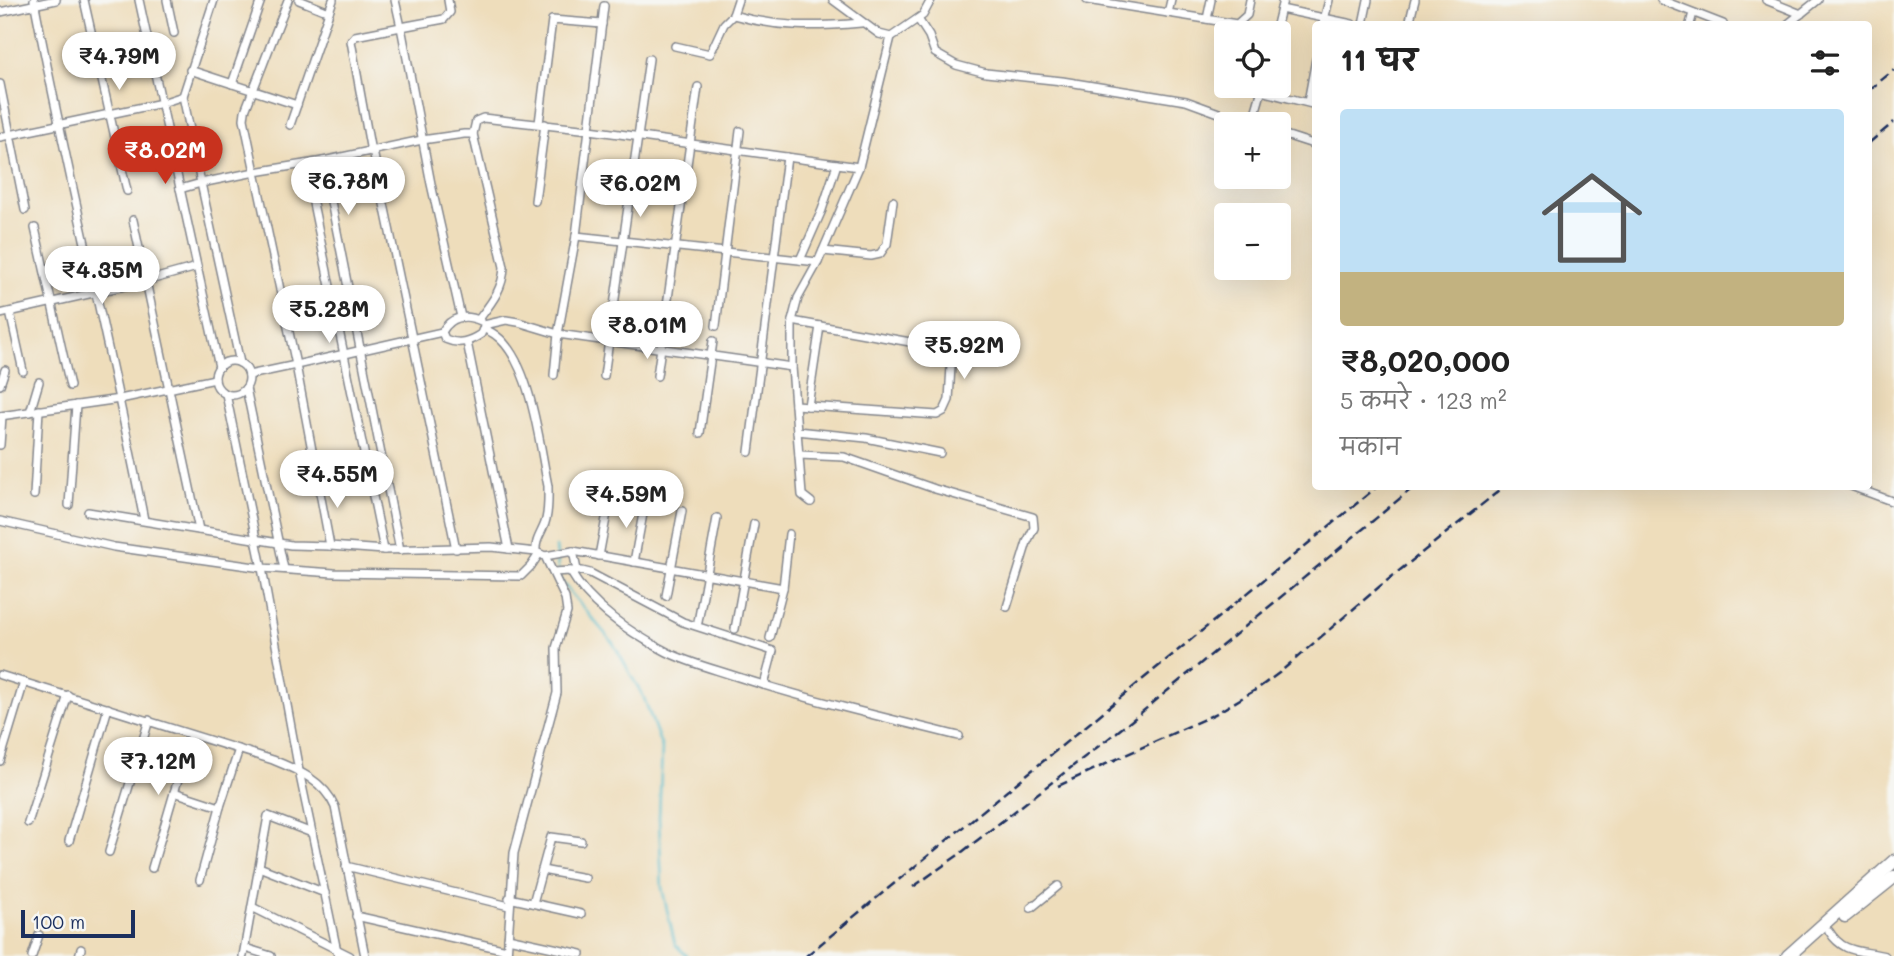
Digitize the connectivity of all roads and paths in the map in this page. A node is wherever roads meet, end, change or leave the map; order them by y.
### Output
1 (55, 0) edge
2 (84, 0) edge
3 (139, 0) edge
4 (167, 0) edge
5 (214, 0) edge
6 (261, 0) edge
7 (288, 0) edge
8 (299, 0) edge
9 (334, 0) edge
10 (395, 0) edge
11 (448, 0) edge
12 (738, 0) edge
13 (833, 0) edge
14 (931, 0) edge
15 (1087, 0) edge
16 (1171, 0) edge
17 (1211, 0) edge
18 (1250, 0) edge
19 (1283, 0) edge
20 (1329, 0) edge
21 (1368, 0) edge
22 (1415, 0) edge
23 (1661, 0) edge
24 (1766, 0) edge
25 (1818, 0) edge
26 (34, 2) edge
27 (1125, 3) edge
28 (604, 6) dead end
29 (1281, 9) junction
30 (0, 12) edge
31 (329, 12) junction
32 (1168, 13) junction
33 (1693, 13) junction
34 (1801, 14) junction
35 (733, 15) junction
36 (918, 19) junction
37 (1207, 19) junction
38 (1278, 21) edge
39 (1321, 21) edge
40 (1324, 21) edge
41 (1364, 21) edge
42 (1410, 21) edge
43 (1691, 21) edge
44 (1715, 21) edge
45 (1792, 21) edge
46 (861, 23) junction
47 (602, 24) junction
48 (401, 27) junction
49 (174, 33) dead end
50 (891, 37) junction
51 (675, 46) dead end
52 (649, 59) dead end
53 (190, 70) junction
54 (0, 84) edge
55 (232, 84) junction
56 (698, 87) dead end
57 (253, 91) junction
58 (183, 96) junction
59 (1291, 97) edge
60 (162, 103) junction
61 (1312, 104) edge
62 (297, 105) junction
63 (1217, 112) edge
64 (109, 113) junction
65 (542, 124) junction
66 (58, 125) junction
67 (290, 125) dead end
68 (590, 130) junction
69 (740, 131) dead end
70 (473, 132) junction
71 (11, 134) junction
72 (0, 137) edge
73 (638, 137) junction
74 (1291, 138) edge
75 (422, 140) junction
76 (1312, 144) edge
77 (690, 145) junction
78 (372, 151) junction
79 (737, 151) junction
80 (787, 157) junction
81 (323, 161) junction
82 (305, 164) junction
83 (836, 164) junction
84 (859, 167) junction
85 (255, 172) junction
86 (201, 183) junction
87 (180, 189) junction
88 (127, 191) dead end
89 (535, 201) dead end
90 (892, 201) dead end
91 (25, 210) dead end
92 (133, 220) dead end
93 (35, 228) dead end
94 (576, 236) junction
95 (623, 241) junction
96 (674, 247) junction
97 (823, 251) junction
98 (726, 252) junction
99 (775, 258) junction
100 (800, 261) junction
101 (818, 262) junction
102 (197, 267) junction
103 (146, 281) junction
104 (96, 293) junction
105 (52, 301) junction
106 (10, 312) junction
107 (0, 314) edge
108 (461, 317) junction
109 (792, 321) junction
110 (482, 325) junction
111 (716, 326) dead end
112 (820, 326) junction
113 (442, 332) junction
114 (558, 334) junction
115 (411, 340) junction
116 (713, 341) dead end
117 (467, 342) junction
118 (610, 342) junction
119 (660, 349) junction
120 (360, 351) junction
121 (345, 355) junction
122 (710, 356) junction
123 (240, 363) junction
124 (761, 364) junction
125 (296, 366) junction
126 (219, 367) junction
127 (792, 367) junction
128 (5, 370) dead end
129 (23, 371) dead end
130 (249, 375) junction
131 (554, 375) dead end
132 (604, 376) dead end
133 (657, 376) dead end
134 (215, 379) junction
135 (39, 382) dead end
136 (0, 385) edge
137 (70, 386) dead end
138 (169, 388) junction
139 (246, 388) junction
140 (226, 394) junction
141 (120, 399) junction
142 (76, 405) junction
143 (795, 405) junction
144 (808, 406) junction
145 (35, 411) junction
146 (1, 416) edge
147 (797, 431) junction
148 (701, 433) dead end
149 (0, 445) edge
150 (748, 452) dead end
151 (940, 453) dead end
152 (799, 455) junction
153 (1862, 490) edge
154 (34, 495) dead end
155 (610, 498) dead end
156 (811, 502) dead end
157 (1894, 502) edge
158 (645, 503) dead end
159 (69, 505) dead end
160 (682, 511) dead end
161 (88, 512) dead end
162 (717, 519) dead end
163 (0, 520) edge
164 (144, 520) junction
165 (754, 524) dead end
166 (199, 530) junction
167 (789, 534) dead end
168 (256, 540) junction
169 (277, 542) junction
170 (330, 546) junction
171 (456, 548) junction
172 (509, 548) junction
173 (384, 550) junction
174 (400, 550) junction
175 (573, 551) junction
176 (540, 554) junction
177 (599, 556) junction
178 (634, 562) junction
179 (262, 568) junction
180 (284, 569) junction
181 (671, 569) junction
182 (564, 571) junction
183 (705, 574) junction
184 (743, 581) junction
185 (783, 588) junction
186 (666, 596) dead end
187 (1007, 607) dead end
188 (698, 622) dead end
189 (735, 629) dead end
190 (769, 638) dead end
191 (0, 675) edge
192 (24, 682) junction
193 (764, 685) junction
194 (68, 695) junction
195 (108, 708) junction
196 (149, 720) junction
197 (191, 735) junction
198 (959, 736) dead end
199 (239, 749) junction
200 (0, 761) edge
201 (299, 771) junction
202 (174, 792) junction
203 (220, 807) junction
204 (28, 823) dead end
205 (312, 833) junction
206 (69, 841) dead end
207 (580, 841) dead end
208 (109, 852) dead end
209 (1894, 861) edge
210 (346, 866) junction
211 (259, 867) junction
212 (152, 868) dead end
213 (542, 870) junction
214 (1894, 877) edge
215 (585, 878) dead end
216 (200, 880) dead end
217 (1058, 886) dead end
218 (325, 893) junction
219 (509, 898) junction
220 (533, 903) junction
221 (509, 906) junction
222 (252, 907) junction
223 (1031, 908) dead end
224 (581, 914) dead end
225 (356, 916) junction
226 (1829, 931) junction
227 (39, 935) dead end
228 (508, 938) junction
229 (244, 952) edge
230 (338, 953) edge
231 (507, 953) edge
232 (581, 954) dead end
233 (32, 956) edge
234 (271, 956) edge
235 (350, 956) edge
236 (365, 956) edge
237 (1788, 956) edge
238 (1800, 956) edge
239 (1885, 956) edge

1 - 26 street
2 - 64 street
3 - 60 street
4 - 49 street
5 - 53 street
6 - 55 street
7 - 57 street
8 - 31 street
9 - 31 street
10 - 48 street
11 - 48 street
12 - 35 street
13 - 46 street
14 - 36 street
15 - 27 street
16 - 32 street
17 - 37 street
18 - 37 street
19 - 29 street
20 - 40 street
21 - 41 street
22 - 42 street
23 - 33 street
24 - 34 street
25 - 34 street
26 - 30 street
26 - 66 street
27 - 32 street
28 - 47 street
29 - 38 street
29 - 39 street
31 - 62 street
32 - 37 street
33 - 43 street
33 - 44 street
34 - 45 street
35 - 46 street
35 - 51 street
36 - 50 street
36 - 63 street
46 - 50 street
47 - 65 street
47 - 68 street
48 - 75 street
48 - 78 street
50 - 84 street
52 - 73 street
53 - 55 street
53 - 58 street
54 - 71 street
55 - 57 street
56 - 77 street
57 - 62 street
57 - 85 street
58 - 60 street
58 - 86 street
59 - 61 street
60 - 64 street
60 - 87 street
62 - 67 street
64 - 66 street
64 - 88 street
65 - 68 street
65 - 70 street
65 - 89 street
66 - 71 street
66 - 104 street
68 - 73 street
68 - 94 street
69 - 79 street
70 - 75 street
70 - 110 street
71 - 72 street
71 - 91 street
73 - 77 street
73 - 95 street
74 - 76 street
75 - 78 street
75 - 108 street
77 - 79 street
77 - 96 street
78 - 81 street
78 - 115 street
79 - 80 street
79 - 98 street
80 - 83 street
80 - 99 street
81 - 82 street
81 - 120 street
82 - 85 street
82 - 121 street
83 - 84 street
83 - 100 street
84 - 97 street
85 - 86 street
85 - 125 street
86 - 87 street
86 - 123 street
87 - 102 street
90 - 97 street
92 - 103 street
93 - 105 street
94 - 95 street
94 - 114 street
95 - 96 street
95 - 118 street
96 - 98 street
96 - 119 street
97 - 101 street
98 - 99 street
98 - 111 street
99 - 100 street
99 - 124 street
100 - 101 street
101 - 109 street
102 - 103 street
102 - 126 street
103 - 104 street
103 - 138 street
104 - 105 street
104 - 141 street
105 - 106 street
105 - 137 street
106 - 107 street
106 - 129 street
108 - 110 street
108 - 113 street
109 - 112 street
109 - 127 street
110 - 114 street
110 - 117 street
110 - 176 street
112 - 144 street
112 - 144 street
113 - 115 street
113 - 117 street
114 - 118 street
114 - 131 street
115 - 120 street
115 - 171 street
116 - 122 street
117 - 172 street
118 - 119 street
118 - 132 street
119 - 122 street
119 - 133 street
120 - 121 street
120 - 174 street
121 - 125 street
121 - 173 street
122 - 124 street
122 - 148 street
123 - 126 street
123 - 130 street
124 - 127 street
124 - 150 street
125 - 130 street
125 - 170 street
126 - 134 street
127 - 143 street
128 - 136 street
130 - 139 street
134 - 138 street
134 - 140 street
135 - 145 street
138 - 141 street
138 - 166 street
139 - 140 street
139 - 169 street
140 - 168 street
141 - 142 street
141 - 164 street
142 - 145 street
142 - 159 street
143 - 144 street
143 - 147 street
145 - 146 street
145 - 154 street
146 - 149 street
147 - 151 street
147 - 152 street
152 - 156 street
152 - 187 street
153 - 157 street
155 - 177 street
158 - 178 street
160 - 181 street
161 - 164 street
162 - 183 street
163 - 179 street
164 - 166 street
165 - 184 street
166 - 168 street
167 - 185 street
168 - 169 street
168 - 179 street
169 - 170 street
169 - 180 street
170 - 173 street
171 - 172 street
171 - 174 street
172 - 176 street
173 - 174 street
175 - 176 street
175 - 177 street
175 - 182 street
176 - 180 street
176 - 182 street
177 - 178 street
178 - 181 street
179 - 180 street
179 - 201 street
181 - 183 street
181 - 186 street
182 - 193 street
182 - 193 street
182 - 219 street
183 - 184 street
183 - 188 street
184 - 185 street
184 - 189 street
185 - 190 street
191 - 192 street
192 - 194 street
192 - 200 street
193 - 198 street
194 - 195 street
194 - 204 street
195 - 196 street
195 - 206 street
196 - 197 street
196 - 208 street
197 - 199 street
197 - 202 street
199 - 201 street
199 - 203 street
201 - 205 street
201 - 210 street
202 - 203 street
202 - 212 street
203 - 216 street
205 - 211 street
205 - 218 street
207 - 213 street
209 - 237 main road
210 - 221 street
210 - 225 street
211 - 218 street
211 - 222 street
213 - 215 street
213 - 220 street
214 - 226 main road
217 - 223 street
218 - 230 street
219 - 220 street
219 - 221 street
220 - 224 street
221 - 228 street
222 - 229 street
222 - 230 street
225 - 231 street
225 - 236 street
226 - 238 main road
226 - 239 street
227 - 233 street
228 - 231 street
228 - 232 street
229 - 234 street
230 - 235 street

